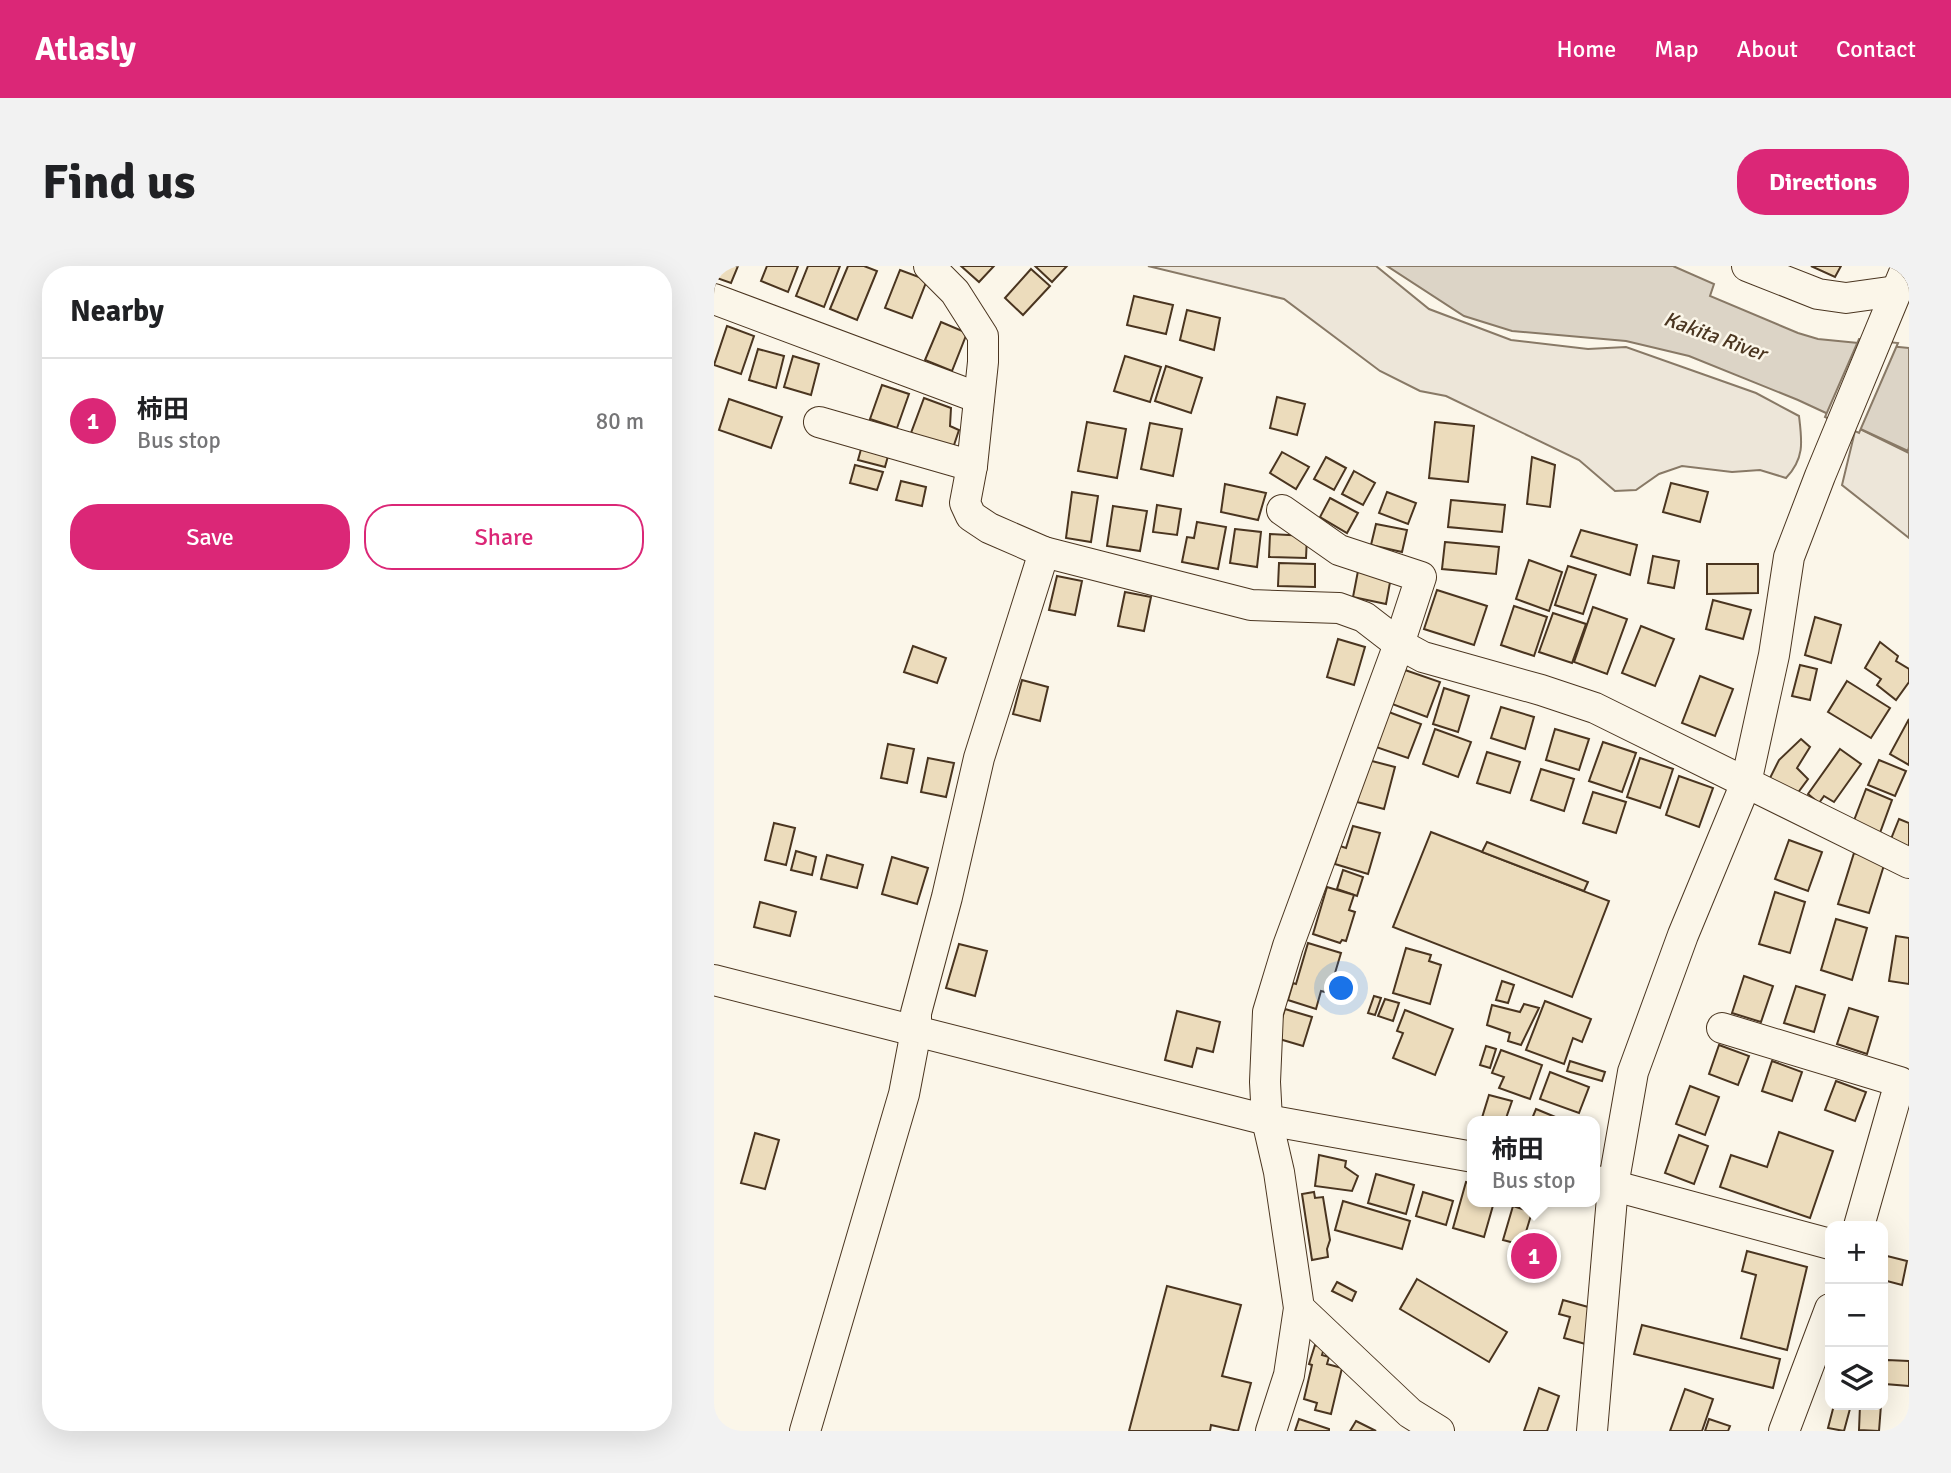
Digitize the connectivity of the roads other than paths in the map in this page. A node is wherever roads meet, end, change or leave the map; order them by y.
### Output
1 (929, 266) edge
2 (1748, 266) edge
3 (1902, 279) edge
4 (714, 299) edge
5 (979, 398) junction
6 (819, 422) dead end
7 (972, 466) junction
8 (1282, 510) dead end
9 (1044, 552) junction
10 (1399, 644) junction
11 (1746, 783) junction
12 (1909, 863) edge
13 (714, 980) edge
14 (1722, 1028) dead end
15 (916, 1031) junction
16 (1267, 1120) junction
17 (1467, 1156) edge
18 (1604, 1183) edge
19 (1860, 1221) edge
20 (1825, 1243) edge
21 (1299, 1308) junction
22 (1825, 1322) edge
23 (805, 1431) edge
24 (1271, 1431) edge
25 (1439, 1431) edge
26 (1592, 1431) edge
27 (1784, 1431) edge

1 - 5 street
2 - 3 street
3 - 11 street
4 - 5 street
5 - 7 street
6 - 7 street
7 - 9 street
8 - 10 street
9 - 10 street
9 - 15 street
10 - 11 street
10 - 16 street
11 - 12 street
11 - 18 street
13 - 15 street
14 - 19 street
15 - 16 street
15 - 23 street
16 - 17 street
16 - 21 street
18 - 20 street
18 - 26 street
21 - 24 street
21 - 25 street
22 - 27 street

